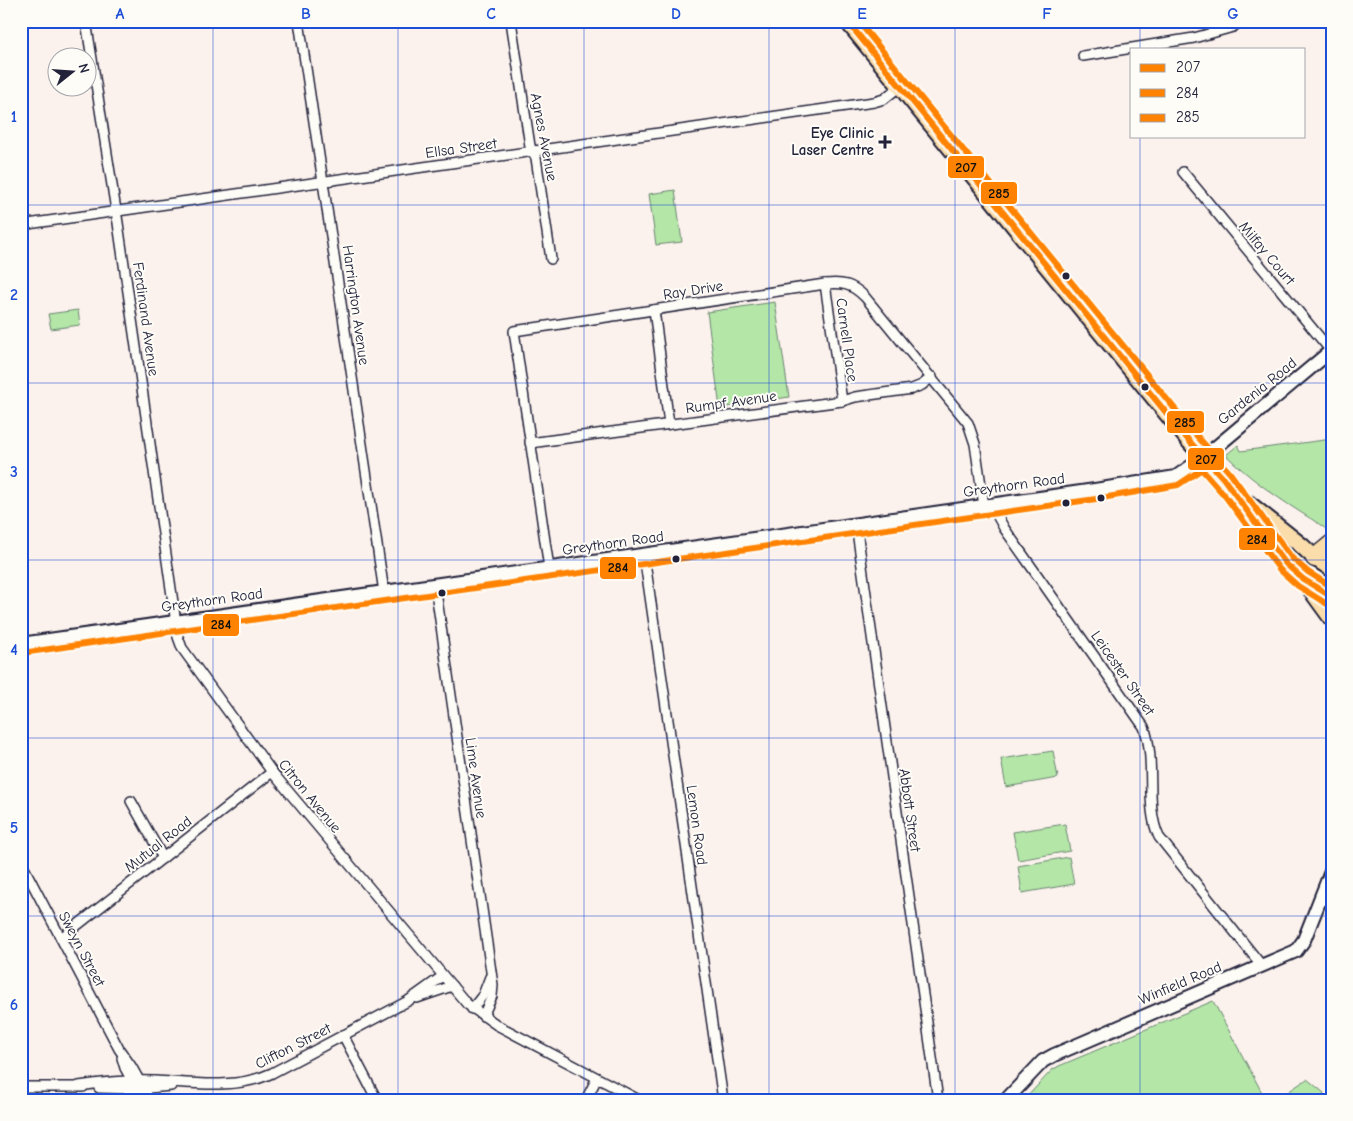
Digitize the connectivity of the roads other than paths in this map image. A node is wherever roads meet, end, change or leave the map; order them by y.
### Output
1 (86, 21) edge
2 (299, 21) edge
3 (511, 21) edge
4 (1227, 21) edge
5 (1241, 21) edge
6 (852, 23) edge
7 (1220, 31) junction
8 (1130, 48) edge
9 (1132, 48) edge
10 (1083, 56) dead end
11 (900, 86) junction
12 (533, 152) junction
13 (1183, 172) dead end
14 (324, 182) junction
15 (116, 212) junction
16 (21, 225) edge
17 (551, 259) dead end
18 (825, 284) junction
19 (654, 310) junction
20 (1331, 351) edge
21 (932, 377) junction
22 (842, 400) junction
23 (670, 424) junction
24 (530, 444) junction
25 (1203, 458) junction
26 (1232, 490) junction
27 (989, 505) junction
28 (856, 524) junction
29 (1332, 544) edge
30 (644, 555) junction
31 (1315, 558) junction
32 (548, 568) junction
33 (1332, 569) edge
34 (1303, 579) junction
35 (434, 585) junction
36 (384, 592) junction
37 (1332, 597) edge
38 (1332, 619) edge
39 (176, 622) junction
40 (21, 644) edge
41 (272, 772) junction
42 (131, 801) dead end
43 (163, 858) junction
44 (21, 862) edge
45 (1332, 869) edge
46 (61, 938) junction
47 (1262, 966) junction
48 (490, 975) junction
49 (443, 976) junction
50 (452, 986) junction
51 (408, 1001) junction
52 (472, 1009) junction
53 (483, 1016) junction
54 (343, 1035) junction
55 (597, 1078) junction
56 (138, 1085) junction
57 (21, 1086) edge
58 (143, 1100) edge
59 (150, 1100) edge
60 (377, 1100) edge
61 (586, 1100) edge
62 (639, 1100) edge
63 (723, 1100) edge
64 (938, 1100) edge
65 (1006, 1100) edge

1 - 15 street, Ferdinand Avenue
2 - 14 street, Harrington Avenue
3 - 12 street, Agnes Avenue
4 - 7 street
5 - 7 street
6 - 11 main road
7 - 9 street
8 - 10 street
11 - 12 street, Ellsa Street
11 - 25 main road
12 - 14 street, Ellsa Street
12 - 17 street, Agnes Avenue
13 - 20 street, Milfay Court
14 - 15 street, Ellsa Street
14 - 36 street, Harrington Avenue
15 - 16 street, Ellsa Street
15 - 39 street, Ferdinand Avenue
18 - 19 street, Ray Drive
18 - 21 street, Ray Drive
18 - 22 street, Carnell Place
19 - 23 street
19 - 24 street, Ray Drive
20 - 25 main road, Gardenia Road
21 - 22 street, Rumpf Avenue
21 - 27 street, Ray Drive
22 - 23 street, Rumpf Avenue
23 - 24 street, Rumpf Avenue
24 - 32 street, Ray Drive
25 - 26 main road
25 - 27 main road, Greythorn Road
26 - 31 main road
26 - 34 main road
27 - 28 main road, Greythorn Road
27 - 47 street, Leicester Street
28 - 30 main road, Greythorn Road
28 - 64 street, Abbott Street
29 - 31 highway
30 - 32 main road, Greythorn Road
30 - 63 street, Lemon Road
31 - 33 main road
31 - 34 main road
32 - 35 main road, Greythorn Road
34 - 37 main road
34 - 38 main road
35 - 36 main road, Greythorn Road
35 - 48 street, Lime Avenue
36 - 39 main road, Greythorn Road
39 - 40 main road, Greythorn Road
39 - 41 street, Citron Avenue
41 - 43 street, Mutual Road
41 - 49 street, Citron Avenue
42 - 43 street
43 - 46 street, Mutual Road
44 - 46 street, Sweyn Street
45 - 47 main road, Winfield Road
46 - 56 street, Sweyn Street
47 - 65 main road, Winfield Road
48 - 52 street
48 - 53 street, Lime Avenue
49 - 50 street
49 - 51 street, Clifton Street
50 - 51 street, Clifton Street
50 - 52 street
51 - 54 street, Clifton Street
52 - 53 street
53 - 55 street
54 - 56 street, Clifton Street
54 - 60 street
55 - 61 street
55 - 62 street
56 - 57 street, Clifton Street
56 - 58 street, Sweyn Street
56 - 59 street, Sweyn Street

